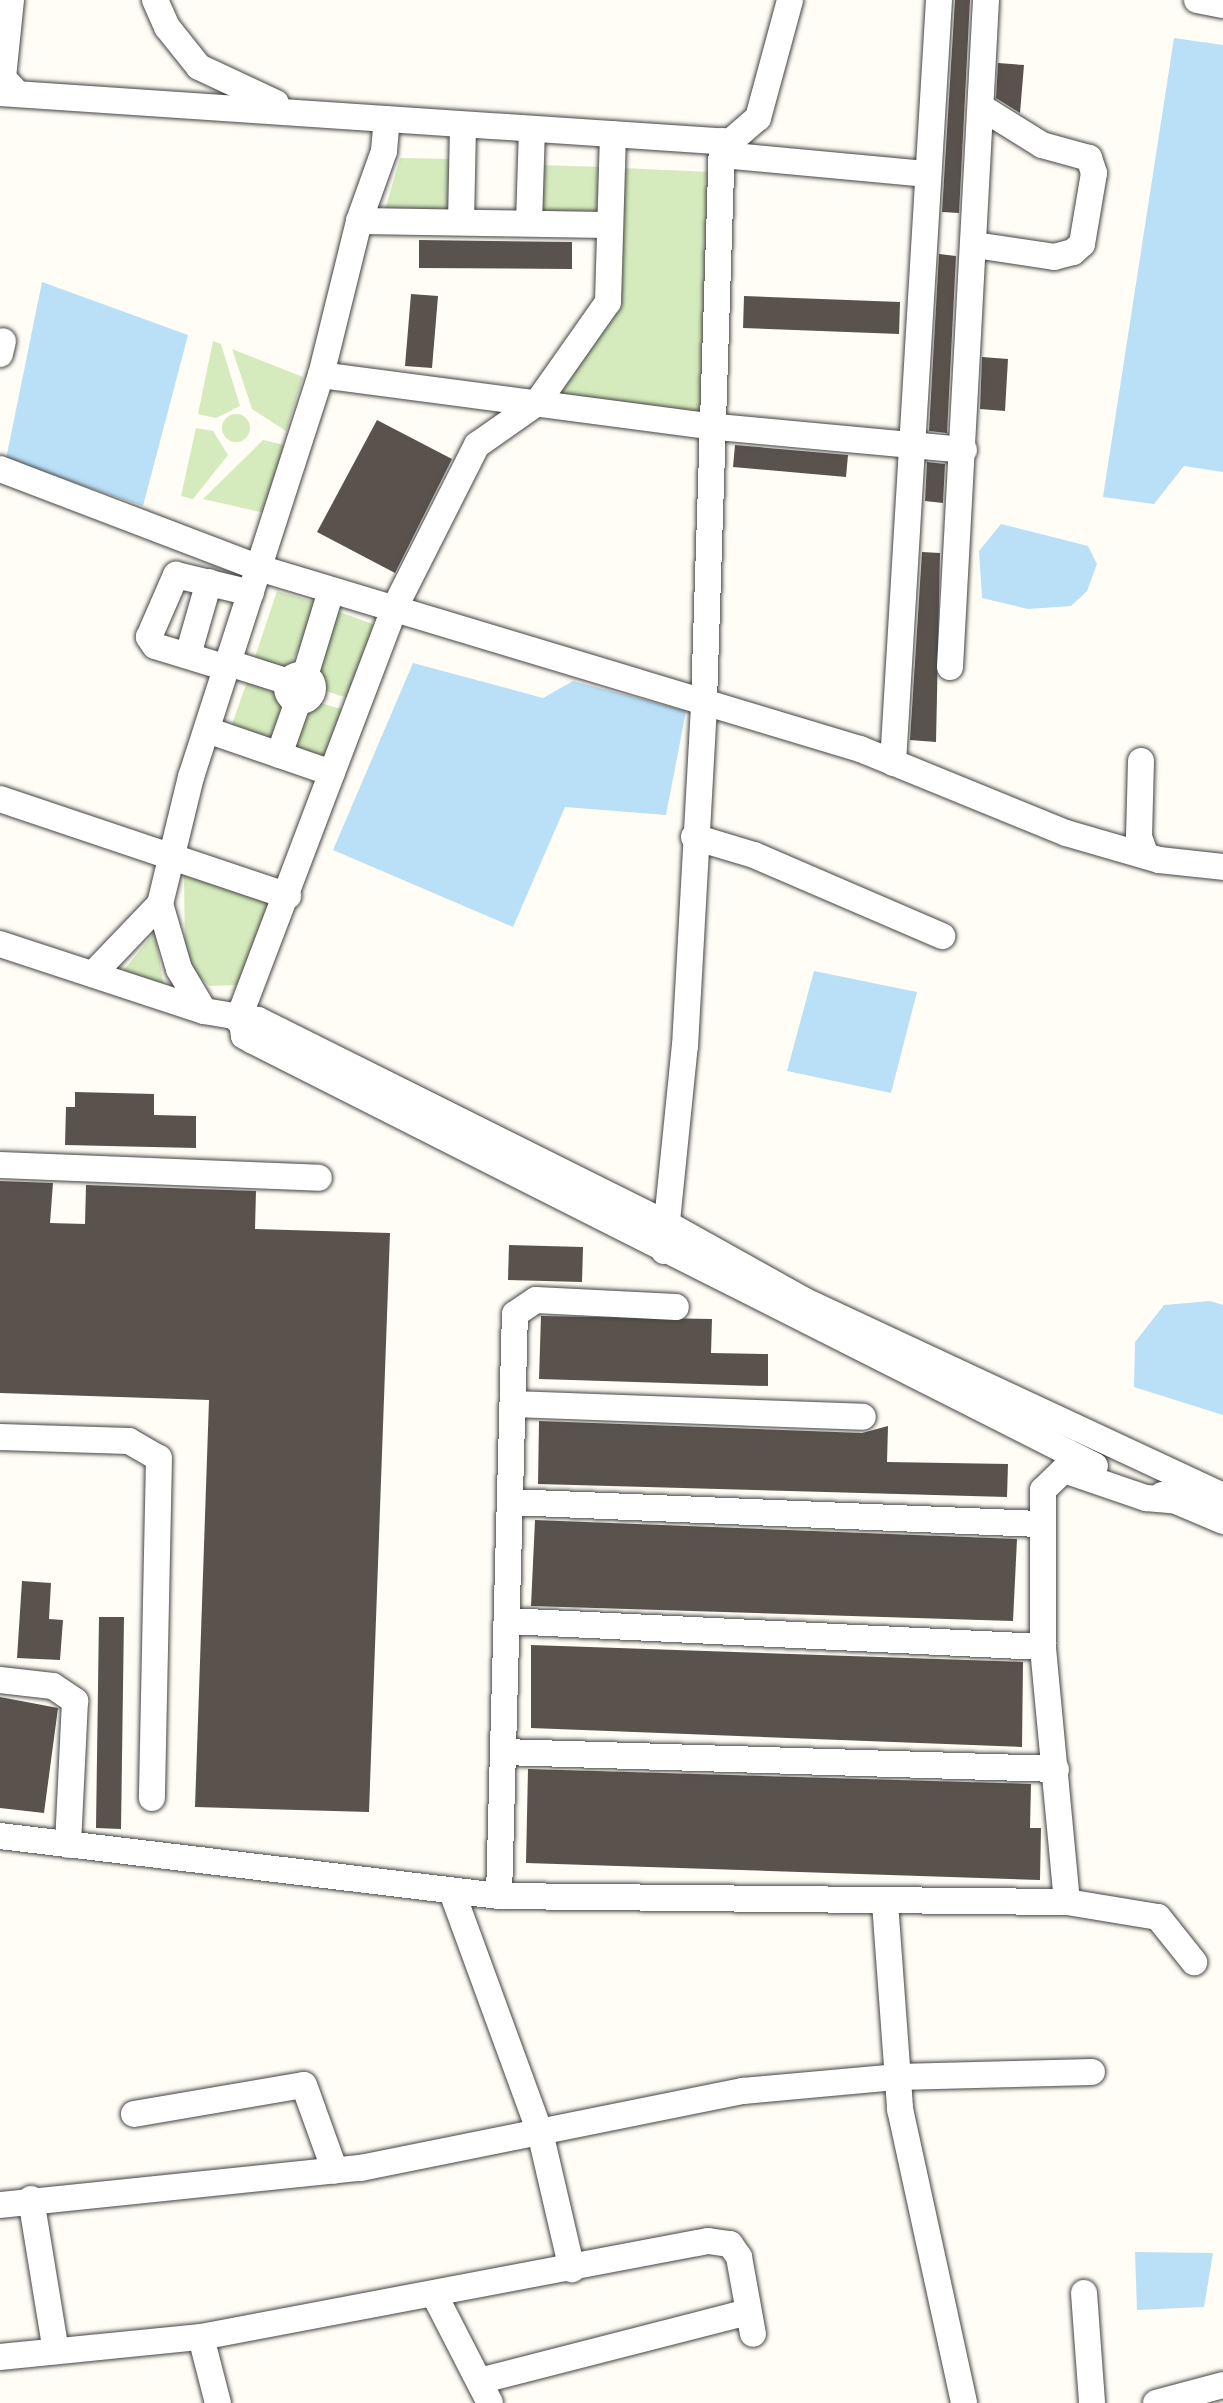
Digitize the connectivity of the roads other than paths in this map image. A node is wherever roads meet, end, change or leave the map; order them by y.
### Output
1 (11, 0) edge
2 (155, 0) edge
3 (790, 0) edge
4 (939, 0) edge
5 (986, 0) edge
6 (1197, 0) edge
7 (1223, 5) edge
8 (9, 93) edge
9 (981, 107) junction
10 (304, 113) junction
11 (387, 119) junction
12 (463, 125) junction
13 (532, 129) junction
14 (613, 134) junction
15 (722, 148) junction
16 (928, 174) junction
17 (359, 221) junction
18 (461, 222) junction
19 (529, 223) junction
20 (609, 225) junction
21 (975, 245) junction
22 (321, 374) junction
23 (537, 402) junction
24 (717, 427) junction
25 (912, 445) junction
26 (964, 450) junction
27 (0, 469) edge
28 (259, 568) junction
29 (209, 582) junction
30 (331, 591) junction
31 (251, 593) junction
32 (160, 606) junction
33 (393, 611) junction
34 (199, 616) junction
35 (188, 655) junction
36 (228, 665) junction
37 (950, 667) dead end
38 (301, 688) junction
39 (704, 702) junction
40 (356, 708) junction
41 (207, 730) junction
42 (279, 755) junction
43 (1140, 761) dead end
44 (893, 763) junction
45 (332, 774) junction
46 (0, 799) edge
47 (694, 837) junction
48 (172, 856) junction
49 (1146, 856) junction
50 (1223, 867) edge
51 (288, 896) junction
52 (160, 904) junction
53 (942, 936) dead end
54 (0, 944) edge
55 (93, 974) junction
56 (204, 1011) junction
57 (240, 1021) junction
58 (0, 1166) edge
59 (319, 1178) dead end
60 (669, 1225) junction
61 (664, 1251) junction
62 (676, 1307) dead end
63 (513, 1404) junction
64 (863, 1417) dead end
65 (1027, 1423) junction
66 (0, 1437) edge
67 (1223, 1496) edge
68 (1178, 1501) junction
69 (510, 1502) junction
70 (1223, 1521) edge
71 (1039, 1524) junction
72 (507, 1621) junction
73 (1043, 1647) junction
74 (0, 1680) edge
75 (503, 1752) junction
76 (1056, 1769) junction
77 (152, 1798) dead end
78 (0, 1836) edge
79 (68, 1845) junction
80 (452, 1892) junction
81 (499, 1896) junction
82 (1067, 1902) junction
83 (885, 1903) junction
84 (1194, 1962) dead end
85 (1092, 2072) dead end
86 (898, 2077) junction
87 (134, 2114) dead end
88 (540, 2132) junction
89 (335, 2171) junction
90 (31, 2199) junction
91 (0, 2205) edge
92 (572, 2269) junction
93 (1084, 2293) dead end
94 (435, 2296) junction
95 (201, 2337) junction
96 (57, 2351) junction
97 (0, 2357) edge
98 (1223, 2385) edge
99 (487, 2391) edge
100 (218, 2403) edge
101 (964, 2403) edge
102 (1092, 2403) edge
103 (1156, 2403) edge

1 - 8 street
2 - 10 street
3 - 15 street
4 - 16 street
5 - 9 street
6 - 7 street
8 - 10 street
9 - 21 street
9 - 21 street
10 - 11 street
11 - 12 street
11 - 17 street
12 - 13 street
12 - 18 street
13 - 14 street
13 - 19 street
14 - 15 street
14 - 20 street
15 - 16 street
15 - 24 street
16 - 25 street
17 - 18 street
17 - 22 street
18 - 19 street
19 - 20 street
20 - 23 street
21 - 26 street
22 - 23 street
22 - 28 street
23 - 24 street
23 - 33 street
24 - 25 street
24 - 39 street
25 - 26 street
25 - 44 street
26 - 37 street
27 - 28 street
28 - 30 street
28 - 31 street
29 - 31 street
29 - 32 street
29 - 34 street
30 - 33 street
30 - 38 street
31 - 36 street
32 - 34 street
32 - 35 street
33 - 39 street
33 - 40 street
34 - 35 street
35 - 36 street
36 - 38 street
36 - 41 street
38 - 40 street
38 - 42 street
39 - 44 street
39 - 47 street
40 - 45 street
41 - 42 street
41 - 48 street
42 - 45 street
43 - 49 street
44 - 49 street
45 - 51 street
46 - 48 street
47 - 53 street
47 - 60 street
48 - 51 street
48 - 52 street
49 - 50 street
51 - 57 street
52 - 55 street
52 - 56 street
54 - 55 street
55 - 56 street
56 - 57 street
57 - 60 street
57 - 61 street
58 - 59 street
60 - 61 street
60 - 65 street
61 - 65 street
62 - 63 street
63 - 64 street
63 - 69 street
65 - 67 street
65 - 68 street
66 - 77 street
68 - 70 street
68 - 71 street
69 - 71 street
69 - 72 street
71 - 73 street
72 - 73 street
72 - 75 street
73 - 76 street
74 - 79 street
75 - 76 street
75 - 81 street
76 - 82 street
78 - 79 street
79 - 80 street
80 - 81 street
80 - 88 street
81 - 83 street
82 - 83 street
82 - 84 street
83 - 86 street
85 - 86 street
86 - 88 street
86 - 101 street
87 - 89 street
88 - 89 street
88 - 92 street
89 - 90 street
90 - 91 street
90 - 96 street
92 - 94 street
92 - 99 street
93 - 102 street
94 - 95 street
94 - 99 street
95 - 96 street
95 - 100 street
96 - 97 street
98 - 103 street

